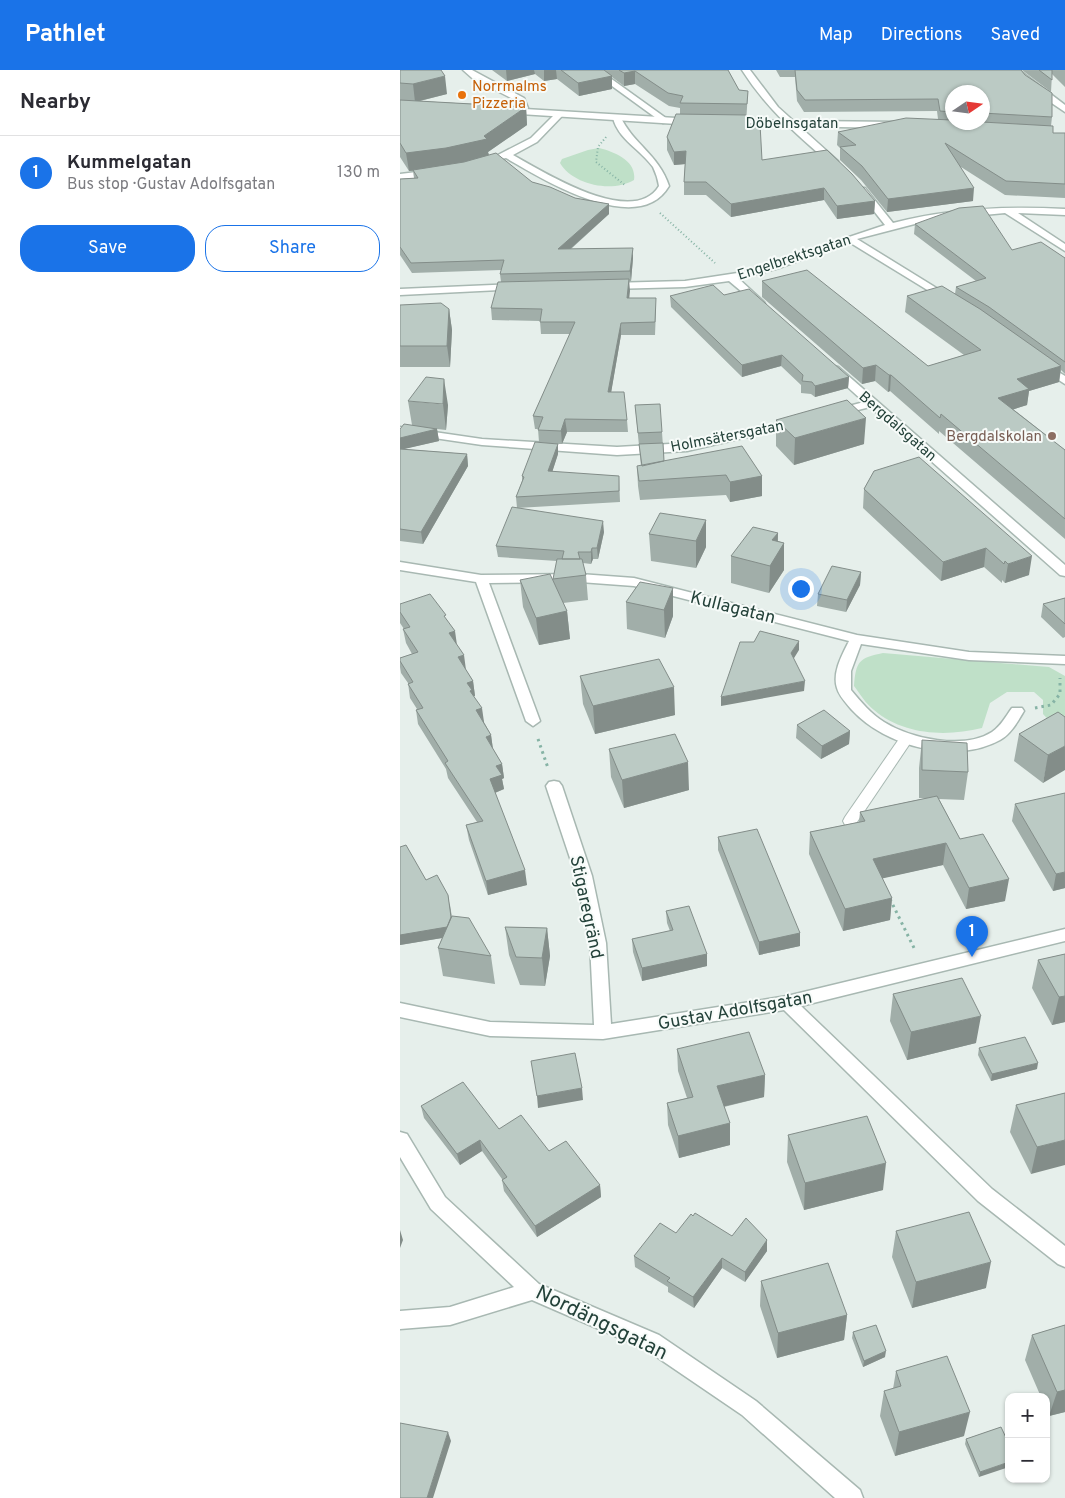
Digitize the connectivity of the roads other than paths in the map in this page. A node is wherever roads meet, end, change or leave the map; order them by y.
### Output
1 (467, 70) edge
2 (594, 70) edge
3 (746, 70) edge
4 (1014, 70) edge
5 (1065, 109) edge
6 (496, 111) edge
7 (522, 112) junction
8 (560, 114) junction
9 (617, 120) junction
10 (666, 121) junction
11 (702, 122) edge
12 (719, 123) edge
13 (790, 123) junction
14 (912, 125) edge
15 (507, 155) junction
16 (491, 160) edge
17 (445, 171) edge
18 (845, 172) edge
19 (400, 177) edge
20 (858, 186) edge
21 (1005, 209) junction
22 (1065, 212) edge
23 (891, 226) junction
24 (850, 239) junction
25 (1065, 248) edge
26 (732, 278) junction
27 (596, 286) edge
28 (529, 287) edge
29 (400, 292) edge
30 (960, 306) edge
31 (768, 311) edge
32 (1035, 359) edge
33 (827, 363) edge
34 (1065, 382) edge
35 (872, 403) junction
36 (400, 430) edge
37 (400, 566) edge
38 (1065, 572) edge
39 (481, 579) junction
40 (857, 639) junction
41 (1063, 660) edge
42 (1017, 710) dead end
43 (533, 721) road end
44 (906, 739) junction
45 (552, 780) road end
46 (850, 820) dead end
47 (1065, 935) edge
48 (787, 1003) junction
49 (400, 1010) edge
50 (603, 1032) junction
51 (400, 1140) edge
52 (1065, 1258) edge
53 (532, 1291) junction
54 (400, 1320) edge
55 (852, 1498) edge

1 - 7 street
2 - 10 street
3 - 13 street
4 - 5 street
6 - 7 street
7 - 8 street
8 - 9 street
8 - 15 street
9 - 10 street
9 - 15 street
10 - 11 street
12 - 13 street, Döbelnsgatan
13 - 14 street, Döbelnsgatan
13 - 18 street
15 - 16 street
17 - 19 street
20 - 23 street
21 - 22 street, Engelbrektsgatan
21 - 23 street, Engelbrektsgatan
21 - 25 street
23 - 24 street, Engelbrektsgatan
24 - 26 street, Engelbrektsgatan
24 - 30 street
26 - 27 street, Engelbrektsgatan
26 - 31 street
28 - 29 street
32 - 34 street
33 - 35 street, Bergdalsgatan
35 - 36 street, Holmsätersgatan
35 - 38 street, Bergdalsgatan
37 - 39 street, Kullagatan
39 - 40 street, Kullagatan
39 - 43 street
40 - 41 street, Kullagatan
40 - 44 street
42 - 44 street
44 - 46 lane
45 - 50 street, Stigaregränd
47 - 48 street, Gustav Adolfsgatan
48 - 50 street, Gustav Adolfsgatan
48 - 52 street
49 - 50 street, Gustav Adolfsgatan
51 - 53 street, Nordängsgatan
53 - 54 street
53 - 55 street, Nordängsgatan

